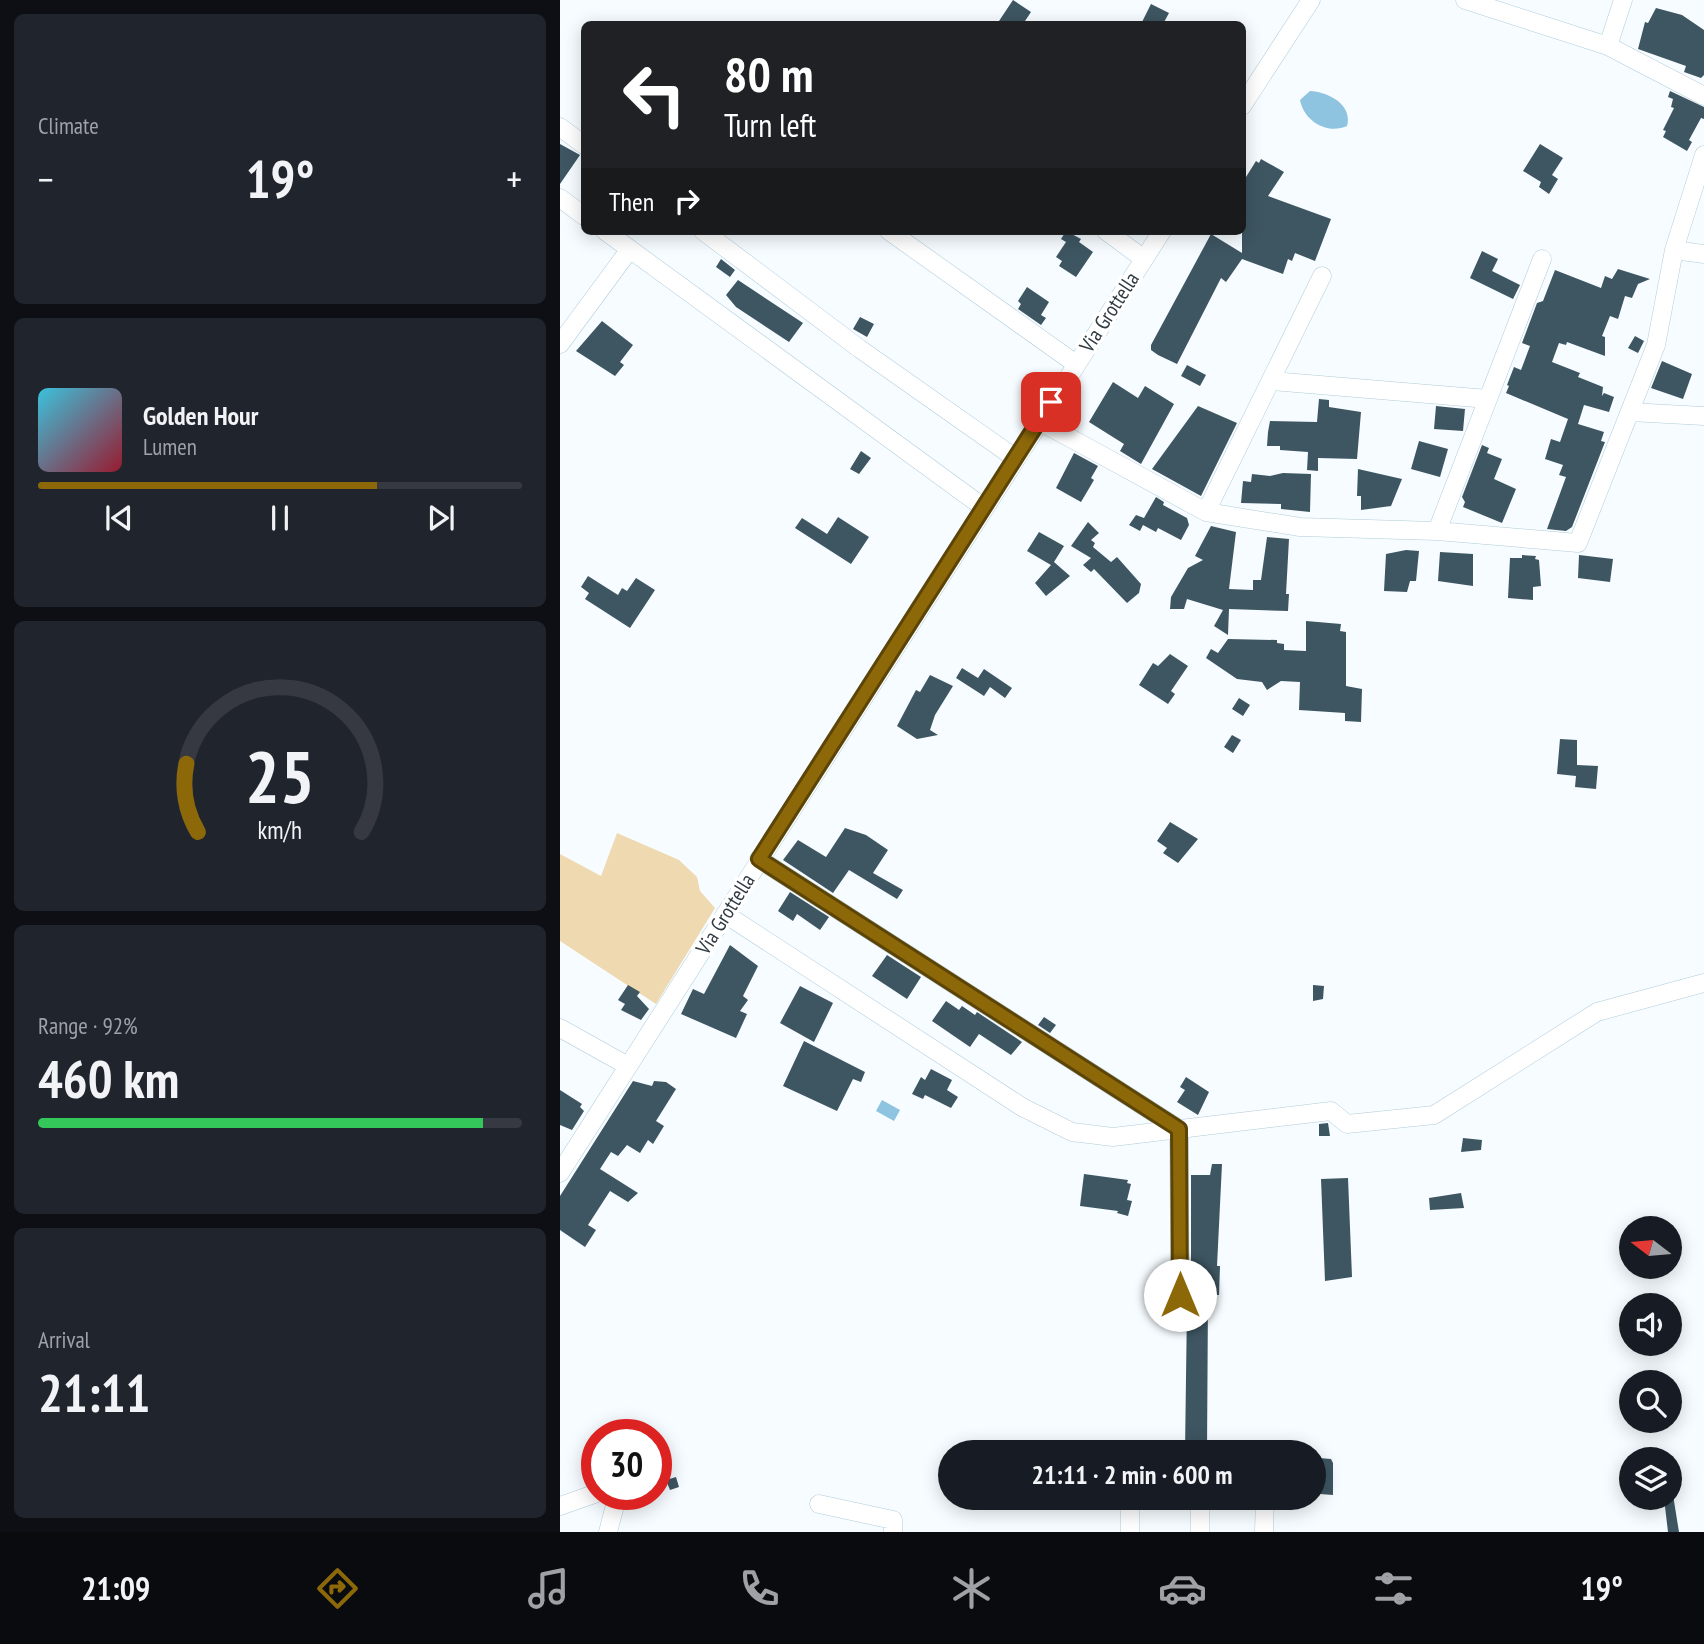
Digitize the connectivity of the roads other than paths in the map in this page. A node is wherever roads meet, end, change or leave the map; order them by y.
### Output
1 (1311, 0) edge
2 (1465, 0) edge
3 (1623, 0) edge
4 (1608, 46) junction
5 (1704, 96) edge
6 (1246, 100) edge
7 (560, 127) edge
8 (581, 143) edge
9 (1704, 155) edge
10 (560, 198) edge
11 (581, 214) edge
12 (611, 235) edge
13 (708, 235) edge
14 (895, 235) edge
15 (1111, 235) edge
16 (1159, 235) edge
17 (630, 249) junction
18 (1674, 250) junction
19 (1704, 254) edge
20 (1144, 259) junction
21 (1542, 259) dead end
22 (1322, 276) dead end
23 (560, 344) edge
24 (1076, 364) junction
25 (1272, 381) junction
26 (1488, 399) junction
27 (1630, 412) junction
28 (1704, 415) edge
29 (1039, 421) junction
30 (1015, 458) junction
31 (983, 507) junction
32 (1206, 512) junction
33 (1437, 531) junction
34 (759, 859) junction
35 (725, 914) junction
36 (1704, 983) edge
37 (560, 1028) edge
38 (628, 1066) junction
39 (1179, 1129) junction
40 (560, 1173) edge
41 (1180, 1295) dead end
42 (581, 1499) edge
43 (819, 1504) dead end
44 (560, 1506) edge
45 (614, 1510) edge
46 (1130, 1510) dead end
47 (1200, 1510) edge
48 (1265, 1510) edge
49 (608, 1532) edge
50 (893, 1532) edge
51 (1130, 1532) edge
52 (1200, 1532) edge
53 (1264, 1532) edge

1 - 6 street
2 - 4 street
3 - 4 street
4 - 5 street
7 - 8 street
9 - 18 street
10 - 11 street
12 - 17 street
13 - 30 street
14 - 24 street
15 - 20 street
16 - 20 street, Via Grottella
17 - 23 street
17 - 31 street
18 - 19 street
18 - 27 street
20 - 24 street, Via Grottella
21 - 26 street
22 - 25 street
24 - 29 street, Via Grottella
25 - 26 street
25 - 32 street
26 - 33 street
27 - 28 street
27 - 33 street
29 - 30 street, Via Grottella
29 - 32 street
30 - 31 street, Via Grottella
31 - 34 street, Via Grottella
32 - 33 street
34 - 35 street, Via Grottella
34 - 39 street
35 - 38 street, Via Grottella
35 - 39 street
36 - 39 street
37 - 38 street
38 - 40 street, Via Grottella
39 - 41 street
42 - 44 street
43 - 50 street
45 - 49 street
46 - 51 street
47 - 52 street
48 - 53 street

